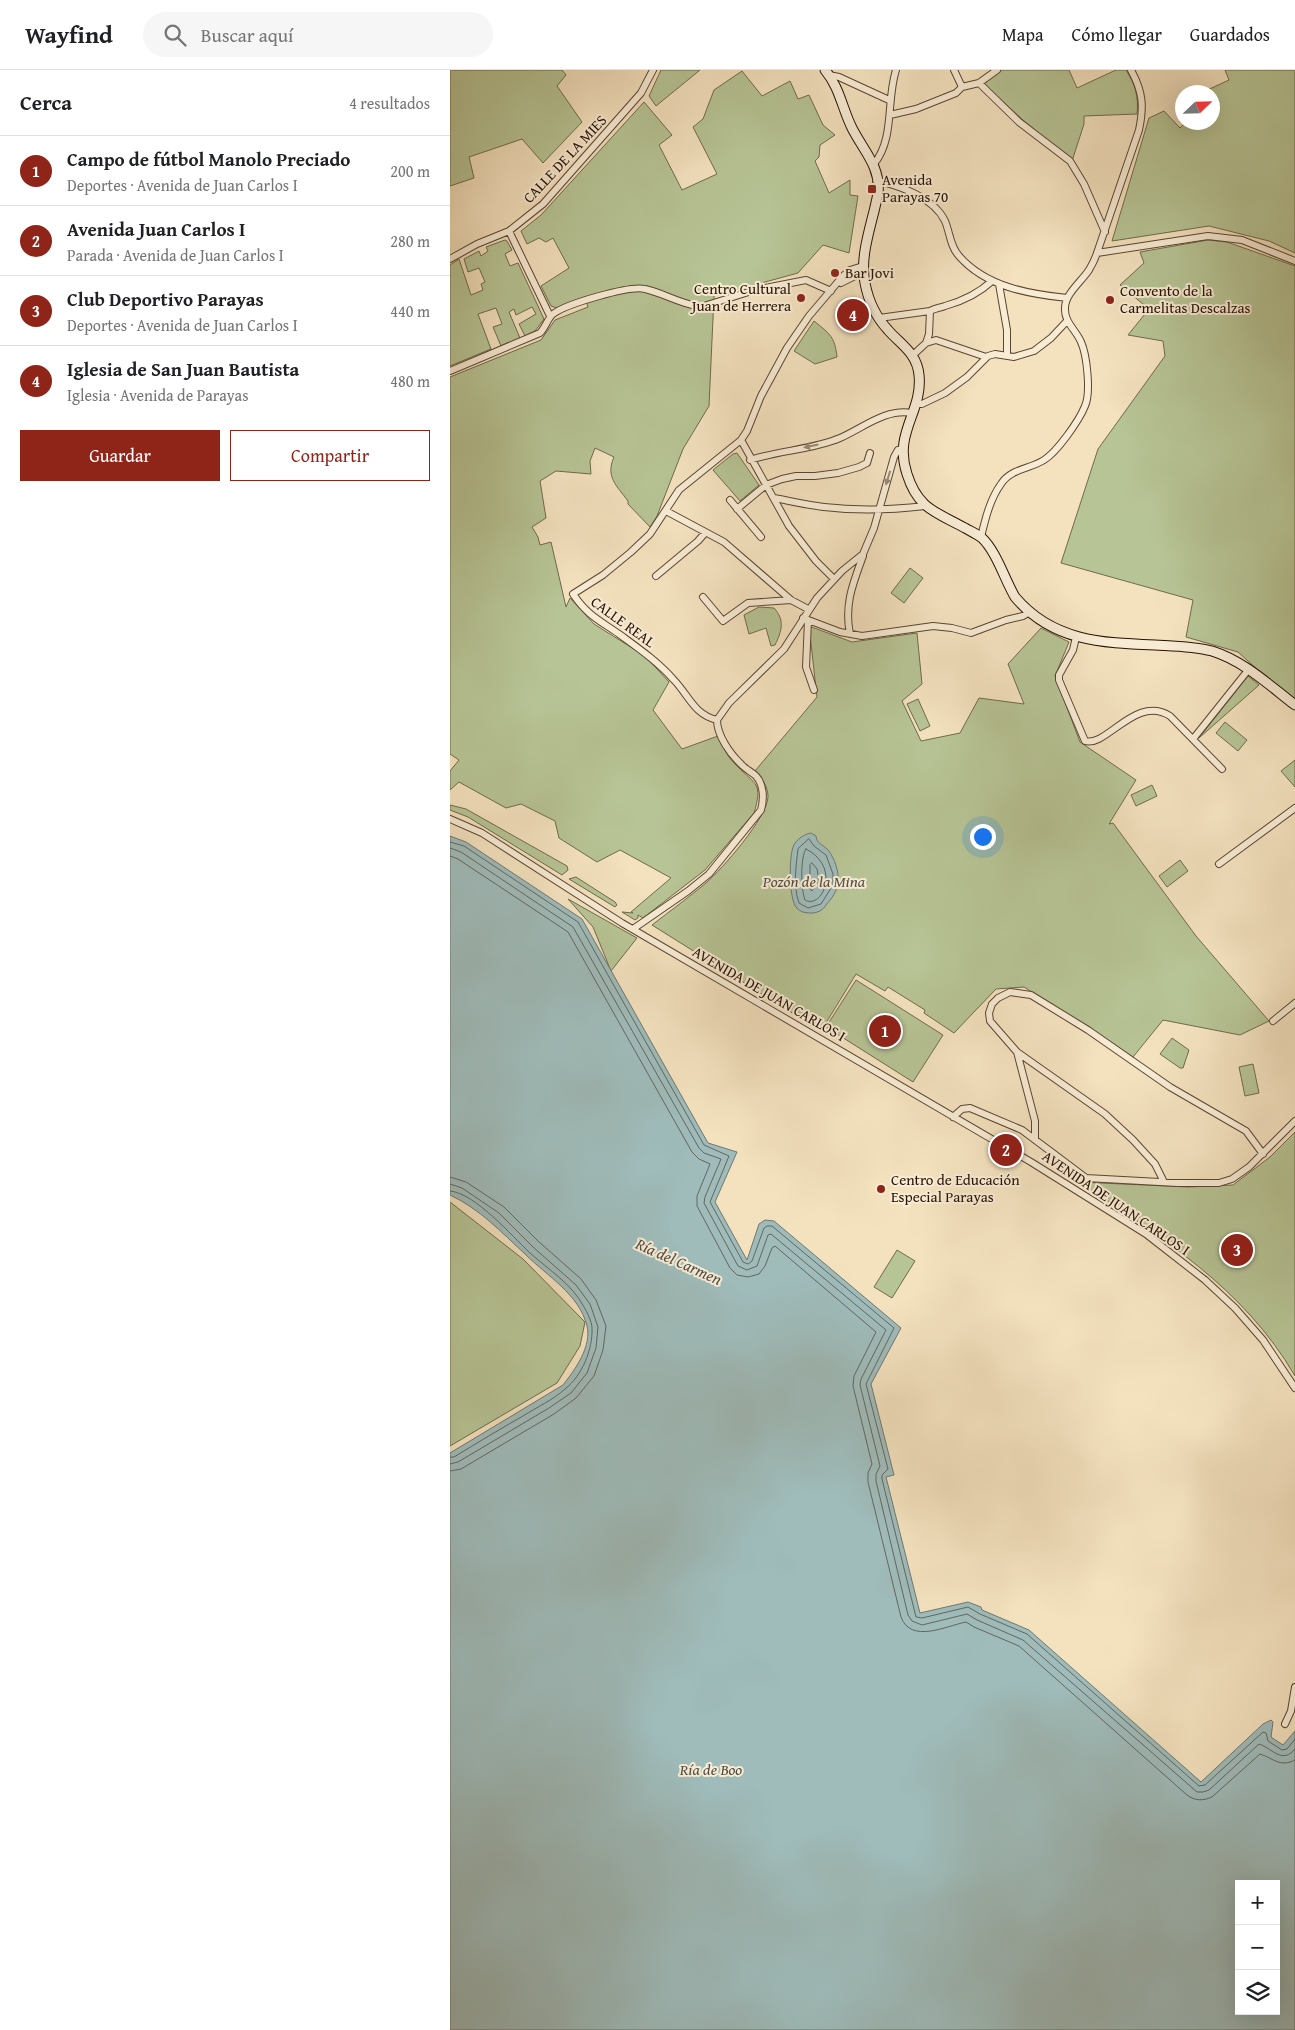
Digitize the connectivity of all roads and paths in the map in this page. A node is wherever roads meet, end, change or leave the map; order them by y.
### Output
1 (653, 70) edge
2 (896, 70) edge
3 (954, 70) edge
4 (997, 70) edge
5 (1131, 70) edge
6 (827, 72) edge
7 (979, 82) junction
8 (962, 87) junction
9 (889, 100) junction
10 (890, 115) junction
11 (874, 164) junction
12 (878, 180) junction
13 (509, 231) junction
14 (1105, 232) junction
15 (1097, 253) junction
16 (450, 259) edge
17 (1295, 260) edge
18 (863, 268) junction
19 (852, 278) junction
20 (992, 281) junction
21 (999, 284) junction
22 (837, 285) junction
23 (866, 286) junction
24 (831, 291) junction
25 (1067, 298) junction
26 (930, 311) junction
27 (550, 316) junction
28 (879, 318) junction
29 (1067, 321) junction
30 (926, 343) junction
31 (913, 355) junction
32 (986, 356) junction
33 (1007, 356) junction
34 (450, 370) edge
35 (914, 408) junction
36 (741, 440) junction
37 (902, 449) junction
38 (870, 453) dead end
39 (750, 460) junction
40 (766, 485) junction
41 (774, 498) junction
42 (730, 500) dead end
43 (925, 506) junction
44 (737, 509) junction
45 (879, 510) junction
46 (666, 511) junction
47 (705, 533) junction
48 (761, 537) dead end
49 (981, 537) junction
50 (863, 554) junction
51 (656, 576) dead end
52 (834, 579) junction
53 (703, 597) dead end
54 (791, 600) junction
55 (808, 609) junction
56 (1030, 612) junction
57 (806, 619) junction
58 (850, 634) junction
59 (1076, 637) junction
60 (1249, 669) junction
61 (814, 690) dead end
62 (1295, 705) edge
63 (717, 720) junction
64 (1193, 738) junction
65 (1222, 769) dead end
66 (1295, 808) edge
67 (450, 819) edge
68 (1220, 864) dead end
69 (633, 929) junction
70 (1295, 1003) edge
71 (1273, 1021) dead end
72 (1017, 1052) junction
73 (953, 1117) junction
74 (1295, 1121) edge
75 (1035, 1139) junction
76 (1262, 1154) junction
77 (1164, 1182) junction
78 (1295, 1388) edge
79 (1295, 1687) edge
80 (1285, 1724) dead end

1 - 13 street, CALLE DE LA MIES
2 - 9 street
3 - 8 street
4 - 7 street
5 - 14 street
6 - 9 street
6 - 11 street
7 - 8 street
7 - 14 street
8 - 10 street
9 - 10 street
10 - 11 street
11 - 12 street
12 - 18 street
12 - 20 street
13 - 16 street, CALLE DE LA MIES
13 - 27 street
14 - 15 street
15 - 17 street
15 - 25 street
18 - 19 street, CALLE REAL
18 - 22 street, CALLE REAL
18 - 23 street
19 - 22 street, CALLE REAL
19 - 23 street
20 - 21 street
20 - 26 street
21 - 25 street
21 - 33 street
22 - 24 street, CALLE REAL
23 - 28 street
24 - 27 street
24 - 36 street, CALLE REAL
25 - 29 street
26 - 28 street
26 - 30 street
27 - 34 street
28 - 31 street
29 - 33 street
29 - 49 street
30 - 31 street
30 - 32 street
31 - 35 street
32 - 33 street
32 - 35 street
35 - 37 street
35 -> 39 street
36 - 39 street
36 - 46 street, CALLE REAL
37 - 43 street
37 -> 45 street
38 - 40 street
39 - 40 street
40 - 41 street
40 - 44 street
41 - 45 street
41 - 52 street
42 - 44 street
43 - 45 street
43 - 49 street
44 - 48 street
45 - 50 street
46 - 47 street
46 - 63 street, CALLE REAL
47 - 51 street
47 - 54 street
49 - 56 street
50 - 52 street
50 - 58 street
52 - 55 street
53 - 54 street
54 - 55 street
55 - 57 street
56 - 58 street
56 - 59 street
57 - 58 street
57 - 61 street
57 - 63 street
59 - 60 street
59 - 64 street
60 - 62 street
60 - 64 street
63 - 69 street
64 - 65 street
66 - 68 street
67 - 69 street, AVENIDA DE JUAN CARLOS I
69 - 73 street, AVENIDA DE JUAN CARLOS I
70 - 71 street
72 - 75 street
72 - 76 street
72 - 77 street
73 - 75 street
73 - 78 street, AVENIDA DE JUAN CARLOS I
74 - 76 street
75 - 77 street
76 - 77 street
79 - 80 street

